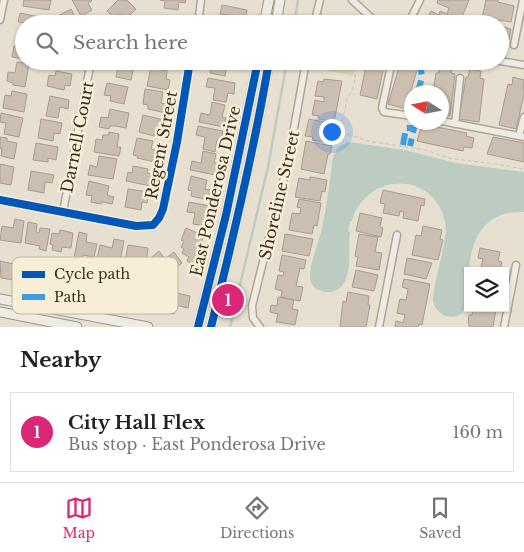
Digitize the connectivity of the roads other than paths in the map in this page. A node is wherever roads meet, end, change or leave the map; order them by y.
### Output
1 (4, 0) edge
2 (202, 0) edge
3 (269, 0) edge
4 (280, 0) edge
5 (320, 0) edge
6 (352, 0) edge
7 (420, 0) edge
8 (523, 1) edge
9 (200, 15) edge
10 (266, 15) edge
11 (278, 15) edge
12 (316, 15) edge
13 (368, 15) edge
14 (412, 15) edge
15 (0, 20) edge
16 (514, 45) dead end
17 (509, 62) edge
18 (524, 65) edge
19 (89, 70) edge
20 (189, 70) edge
21 (256, 70) edge
22 (267, 70) edge
23 (304, 70) edge
24 (390, 70) edge
25 (460, 78) dead end
26 (404, 115) edge
27 (524, 117) edge
28 (449, 123) edge
29 (455, 124) junction
30 (522, 136) edge
31 (0, 200) edge
32 (63, 212) junction
33 (397, 235) dead end
34 (516, 265) dead end
35 (0, 312) edge
36 (79, 314) edge
37 (77, 327) edge
38 (148, 327) edge
39 (198, 327) edge
40 (211, 327) edge
41 (260, 327) edge
42 (379, 327) edge
43 (504, 327) edge

1 - 15 street
2 - 9 street
3 - 10 main road
4 - 11 main road
5 - 12 street
6 - 13 street
7 - 14 street
8 - 16 street
17 - 18 street
19 - 32 street, Darnell Court
20 - 32 street, Regent Street
21 - 39 main road, East Ponderosa Drive
22 - 40 main road, East Ponderosa Drive
23 - 41 street, Shoreline Street
24 - 26 street
25 - 29 street
27 - 30 street
28 - 29 street
29 - 30 street
31 - 32 street, Regent Street
33 - 42 street
34 - 43 street
35 - 37 main road
36 - 38 main road

